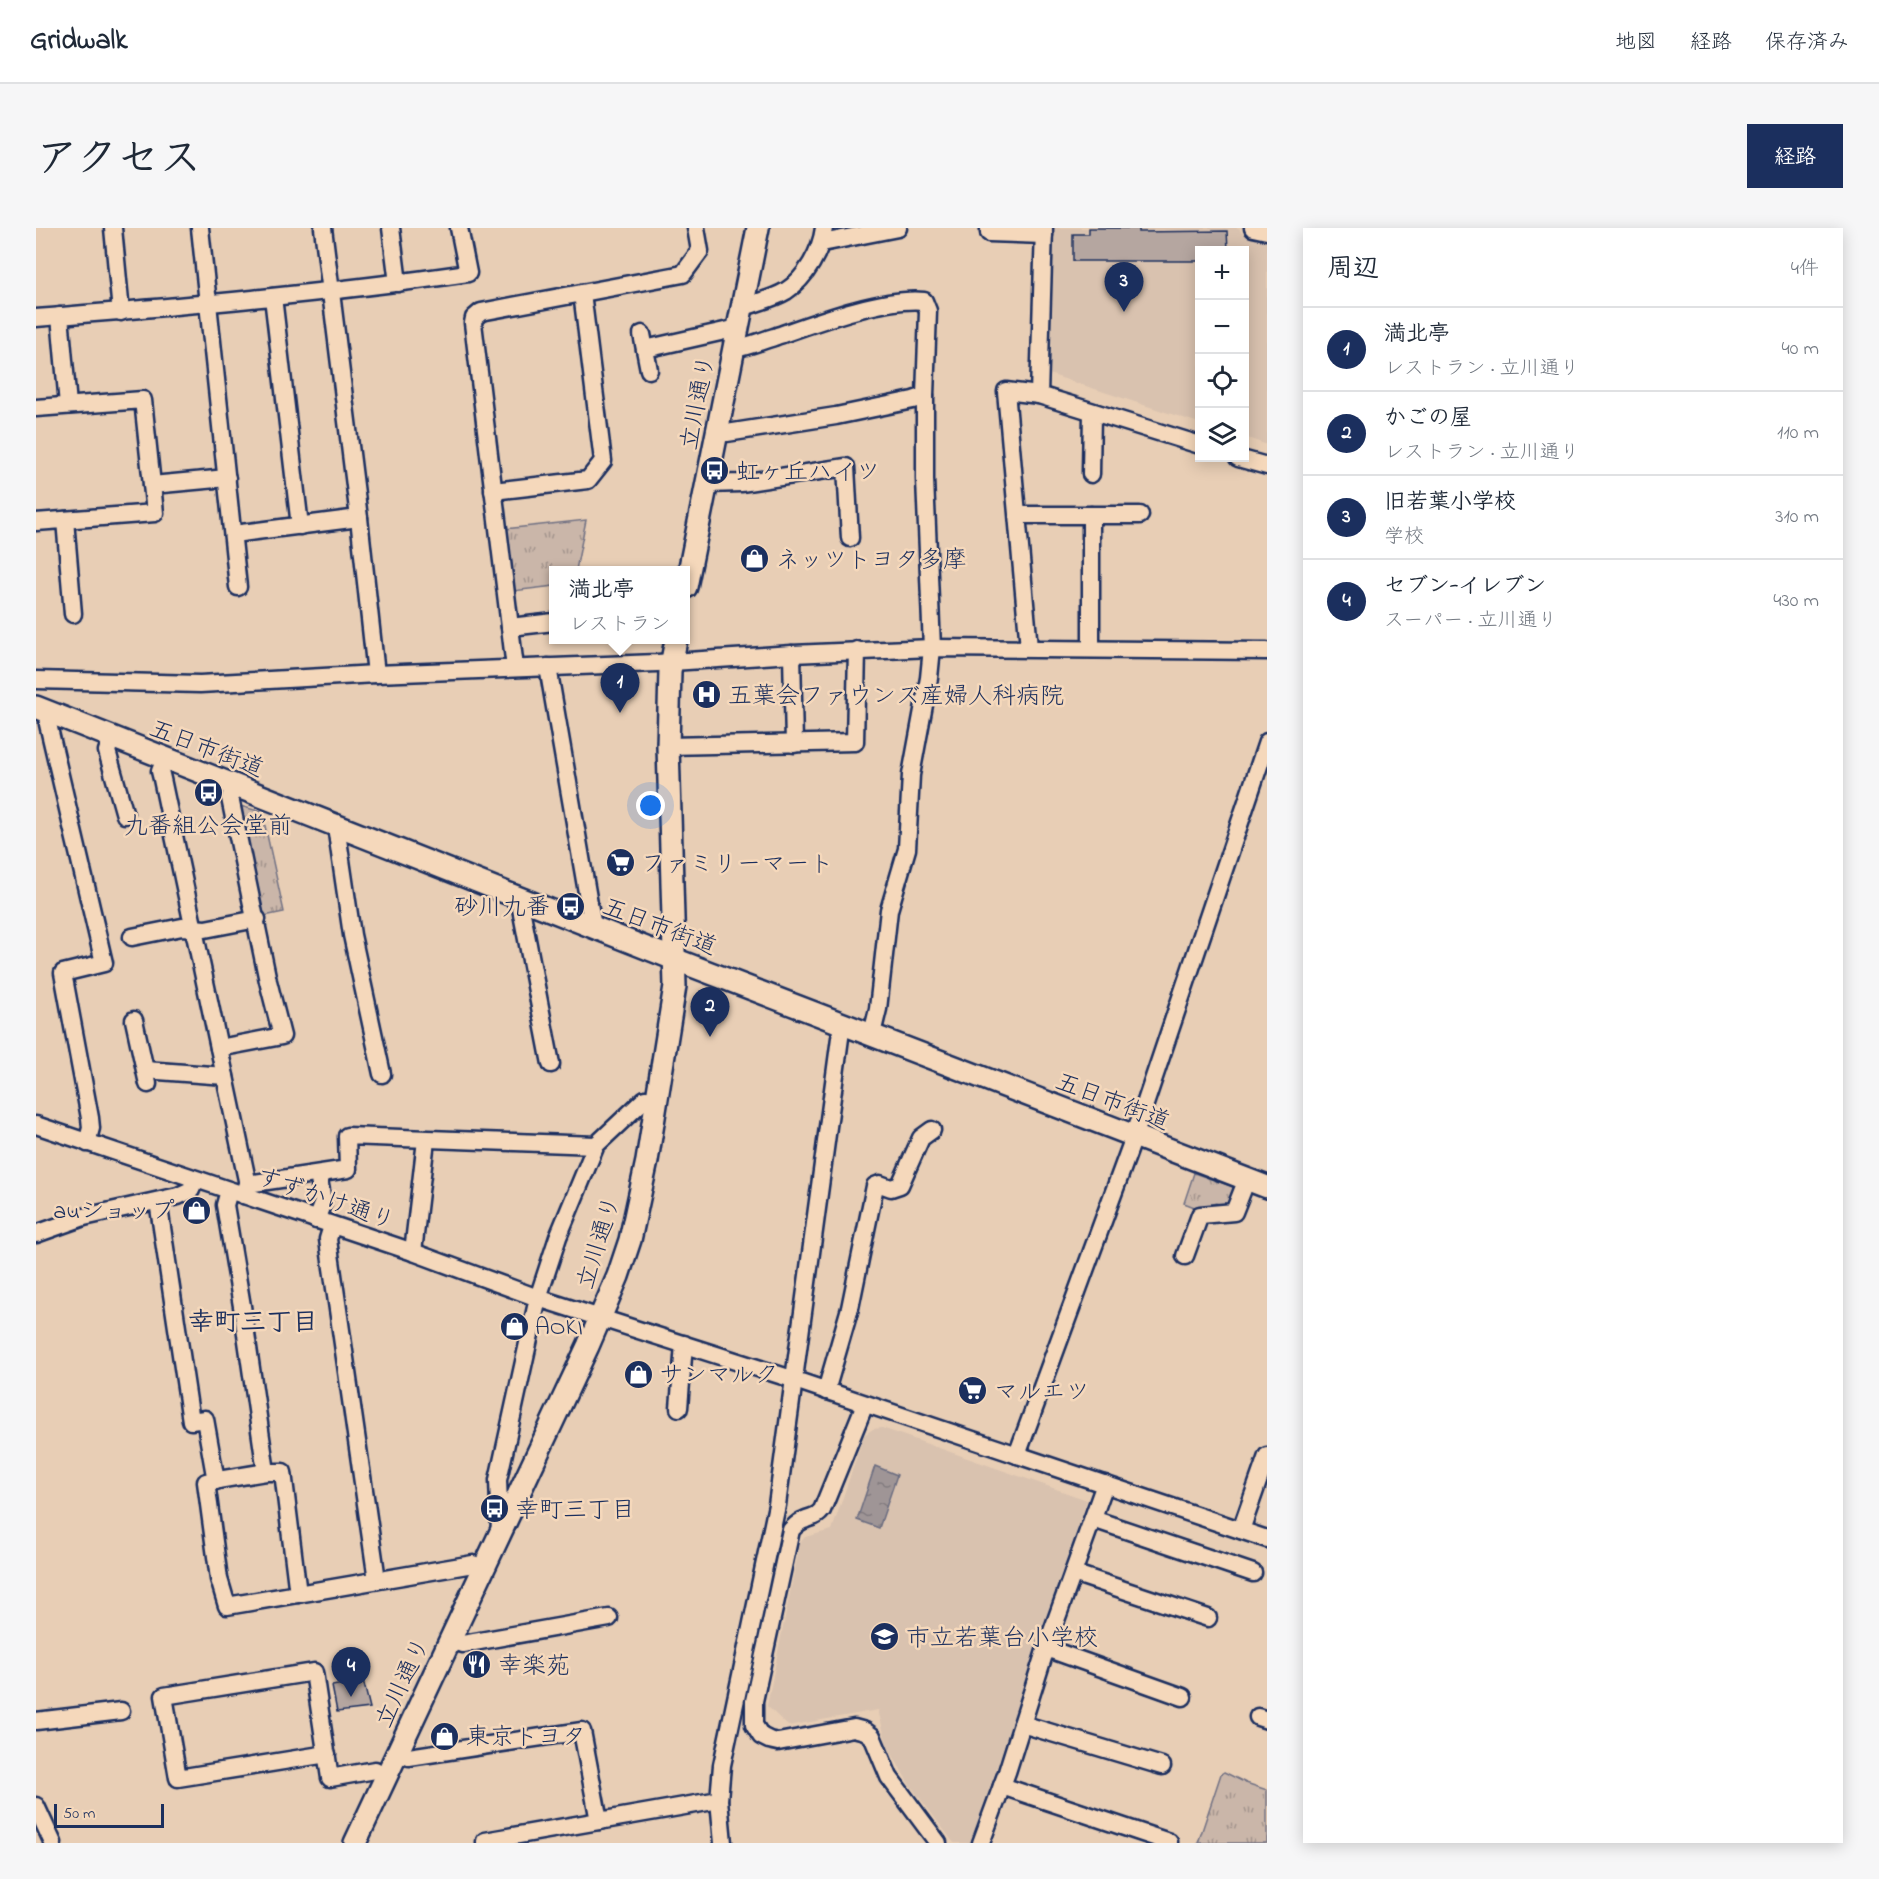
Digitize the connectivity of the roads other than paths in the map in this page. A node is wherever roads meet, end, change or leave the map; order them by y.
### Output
1 (112, 228) edge
2 (200, 228) edge
3 (323, 228) edge
4 (391, 228) edge
5 (459, 228) edge
6 (696, 228) edge
7 (758, 228) edge
8 (898, 228) edge
9 (989, 228) edge
10 (1044, 232) edge
11 (823, 236) edge
12 (398, 283) junction
13 (330, 291) junction
14 (582, 293) junction
15 (273, 297) junction
16 (207, 305) junction
17 (120, 312) junction
18 (60, 316) junction
19 (36, 318) edge
20 (740, 318) junction
21 (733, 349) junction
22 (649, 370) dead end
23 (1039, 395) junction
24 (925, 396) junction
25 (68, 405) junction
26 (36, 408) edge
27 (1092, 412) junction
28 (718, 431) junction
29 (1195, 443) edge
30 (1249, 461) edge
31 (1267, 466) edge
32 (1091, 474) dead end
33 (227, 478) junction
34 (707, 484) junction
35 (152, 485) junction
36 (493, 491) junction
37 (1018, 515) junction
38 (1091, 515) junction
39 (1140, 515) dead end
40 (359, 518) junction
41 (65, 520) junction
42 (36, 522) edge
43 (300, 525) junction
44 (233, 534) junction
45 (849, 538) dead end
46 (690, 567) edge
47 (238, 587) dead end
48 (73, 614) dead end
49 (549, 623) edge
50 (510, 627) junction
51 (675, 644) edge
52 (932, 648) junction
53 (1029, 648) junction
54 (1091, 648) junction
55 (857, 650) junction
56 (1267, 651) edge
57 (792, 654) junction
58 (672, 662) junction
59 (548, 667) junction
60 (515, 668) junction
61 (376, 674) junction
62 (36, 680) edge
63 (44, 710) edge
64 (112, 738) junction
65 (1267, 742) edge
66 (794, 744) junction
67 (668, 746) junction
68 (165, 759) junction
69 (234, 785) junction
70 (125, 815) dead end
71 (336, 826) junction
72 (519, 898) junction
73 (257, 919) junction
74 (593, 927) junction
75 (193, 929) junction
76 (132, 937) dead end
77 (674, 959) junction
78 (134, 1020) dead end
79 (842, 1023) junction
80 (872, 1034) junction
81 (219, 1048) junction
82 (551, 1064) dead end
83 (382, 1074) dead end
84 (225, 1076) junction
85 (657, 1100) junction
86 (36, 1125) edge
87 (932, 1130) dead end
88 (1134, 1137) junction
89 (426, 1140) junction
90 (87, 1143) junction
91 (596, 1145) junction
92 (318, 1174) junction
93 (1247, 1179) junction
94 (194, 1180) junction
95 (1267, 1186) edge
96 (240, 1190) junction
97 (158, 1201) junction
98 (324, 1223) junction
99 (36, 1234) edge
100 (412, 1252) junction
101 (1185, 1256) dead end
102 (538, 1298) junction
103 (601, 1317) junction
104 (684, 1344) junction
105 (792, 1379) junction
106 (826, 1391) junction
107 (865, 1404) junction
108 (679, 1408) dead end
109 (1017, 1455) junction
110 (1267, 1456) edge
111 (266, 1472) junction
112 (216, 1481) junction
113 (1105, 1484) junction
114 (1093, 1519) junction
115 (1240, 1530) junction
116 (500, 1533) junction
117 (1267, 1539) edge
118 (484, 1569) junction
119 (1073, 1573) junction
120 (1253, 1573) dead end
121 (377, 1580) junction
122 (298, 1594) junction
123 (609, 1618) dead end
124 (1208, 1618) dead end
125 (450, 1641) junction
126 (1046, 1648) junction
127 (1182, 1697) dead end
128 (120, 1711) dead end
129 (36, 1721) edge
130 (1022, 1724) junction
131 (397, 1752) junction
132 (327, 1754) junction
133 (1162, 1766) dead end
134 (386, 1776) junction
135 (1002, 1786) junction
136 (719, 1800) junction
137 (36, 1806) edge
138 (599, 1821) junction
139 (49, 1842) edge
140 (1169, 1842) edge
141 (355, 1843) edge
142 (485, 1843) edge
143 (723, 1843) edge
144 (938, 1843) edge
145 (981, 1843) edge

1 - 17 street
2 - 16 street
3 - 13 street
4 - 12 street
5 - 12 street
6 - 14 street
7 - 20 main road, 立川通り
8 - 11 street
9 - 10 street
10 - 23 street
11 - 20 street
12 - 13 street
13 - 15 street
13 - 40 street
14 - 36 street
14 - 36 street
15 - 16 street
15 - 43 street
16 - 17 street
16 - 33 street
17 - 18 street
18 - 19 street
18 - 25 street
20 - 21 main road, 立川通り
20 - 22 street
21 - 24 street
21 - 28 main road, 立川通り
23 - 27 street
23 - 37 street
24 - 28 street
24 - 52 street
25 - 26 street
25 - 35 street
27 - 29 street
27 - 32 street
28 - 34 main road, 立川通り
30 - 31 street
33 - 35 street
33 - 44 street
34 - 45 street
34 - 46 main road, 立川通り
35 - 41 street
36 - 50 street
37 - 38 street
37 - 53 street
38 - 39 street
38 - 54 street
40 - 43 street
40 - 61 street
41 - 42 street
41 - 48 street
43 - 44 street
44 - 47 street
49 - 50 street
50 - 60 street
51 - 58 main road, 立川通り
52 - 53 street
52 - 55 street
52 - 80 street
53 - 54 street
54 - 56 street
55 - 57 street
55 - 66 street
57 - 58 street
57 - 66 street
58 - 59 street
58 - 67 main road, 立川通り
59 - 60 street
59 - 74 street
60 - 61 street
61 - 62 street
63 - 64 main road, 五日市街道
63 - 90 street
64 - 68 main road, 五日市街道
64 - 70 street
65 - 88 street
66 - 67 street
67 - 77 main road, 立川通り
68 - 69 main road, 五日市街道
68 - 75 street
69 - 71 main road, 五日市街道
69 - 73 street
71 - 72 main road, 五日市街道
71 - 83 street
72 - 74 main road, 五日市街道
72 - 82 street
73 - 75 street
73 - 81 street
74 - 77 main road, 五日市街道
75 - 76 street
75 - 81 street
77 - 79 main road, 五日市街道
77 - 85 main road, 立川通り
78 - 84 street
79 - 80 main road, 五日市街道
79 - 105 street
80 - 88 main road, 五日市街道
81 - 84 street
84 - 96 street
85 - 91 street
85 - 103 main road, 立川通り
86 - 90 street, すずかけ通り
87 - 106 street
88 - 93 main road, 五日市街道
88 - 109 street
89 - 91 street
89 - 92 street
89 - 100 street
90 - 94 street, すずかけ通り
91 - 102 street
92 - 96 street
92 - 98 street
93 - 95 main road, 五日市街道
93 - 101 street
94 - 96 street, すずかけ通り
94 - 97 street
96 - 98 street, すずかけ通り
96 - 111 street
97 - 99 street
97 - 112 street
98 - 100 street, すずかけ通り
98 - 121 street
100 - 102 street, すずかけ通り
102 - 103 street, すずかけ通り
102 - 116 street
103 - 104 street, すずかけ通り
103 - 116 main road, 立川通り
104 - 105 street, すずかけ通り
104 - 108 street
105 - 106 street, すずかけ通り
105 - 136 street
106 - 107 street, すずかけ通り
107 - 109 street, すずかけ通り
107 - 144 street
109 - 113 street, すずかけ通り
110 - 115 street
111 - 112 street
111 - 122 street
112 - 122 street
113 - 114 street
113 - 115 street, すずかけ通り
114 - 119 street
114 - 120 street
115 - 117 street, すずかけ通り
116 - 118 main road, 立川通り
118 - 121 street
118 - 125 main road, 立川通り
119 - 124 street
119 - 126 street
121 - 122 street
123 - 125 street
125 - 131 main road, 立川通り
126 - 127 street
126 - 130 street
128 - 129 street
130 - 133 street
130 - 135 street
131 - 134 main road, 立川通り
131 - 138 street
132 - 132 street
132 - 134 street
134 - 141 main road, 立川通り
135 - 140 street
135 - 145 street
136 - 138 street
136 - 143 street
137 - 139 street
138 - 142 street

